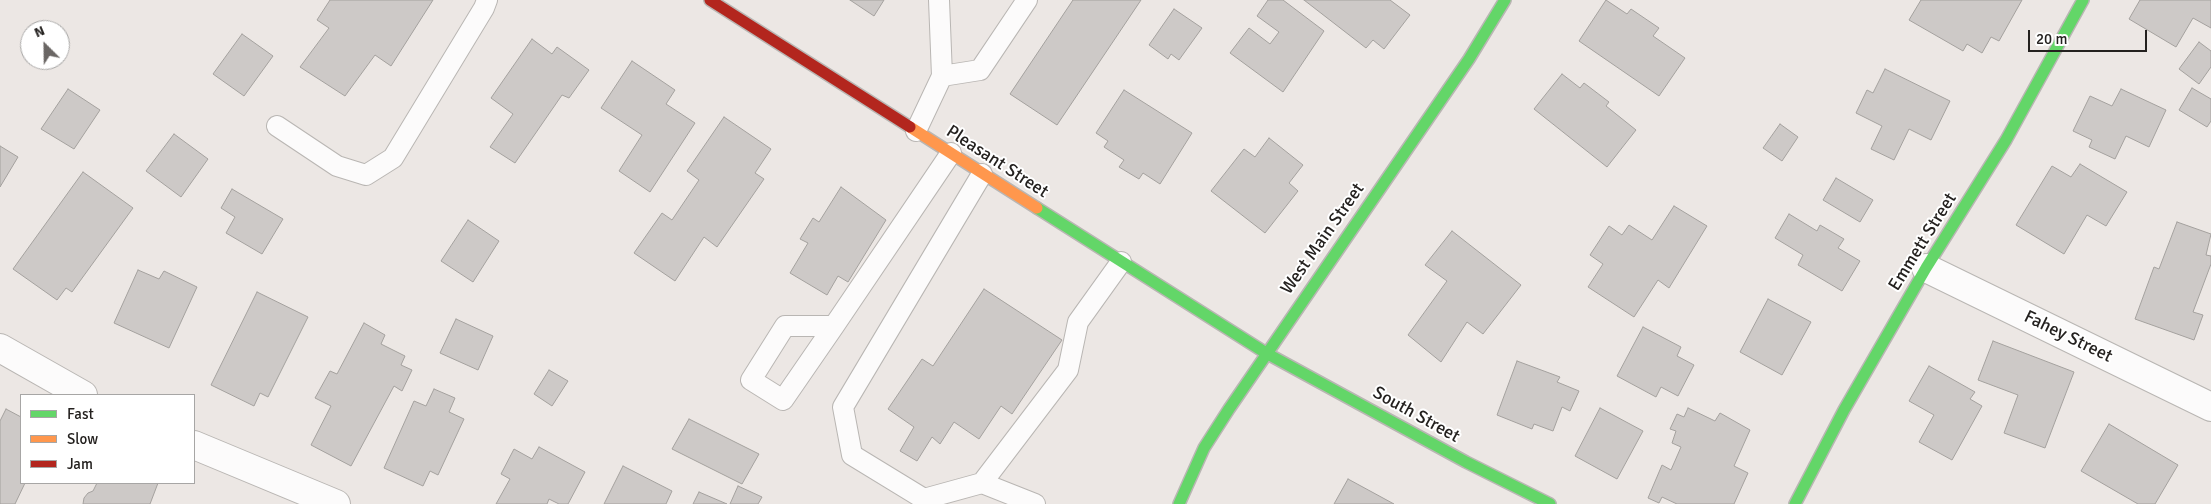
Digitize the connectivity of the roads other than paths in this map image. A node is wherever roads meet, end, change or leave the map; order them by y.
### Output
1 (487, 0) edge
2 (710, 0) edge
3 (939, 0) edge
4 (1027, 0) edge
5 (1505, 0) edge
6 (2083, 0) edge
7 (942, 76) junction
8 (277, 126) dead end
9 (916, 131) junction
10 (951, 153) junction
11 (982, 174) junction
12 (1121, 262) junction
13 (1926, 268) junction
14 (834, 326) dead end
15 (0, 348) edge
16 (1266, 353) junction
17 (81, 394) edge
18 (2211, 407) edge
19 (195, 445) edge
20 (982, 483) junction
21 (336, 504) edge
22 (1035, 504) edge
23 (1179, 504) edge
24 (1550, 504) edge
25 (1796, 504) edge

1 - 8 lane
2 - 9 main road, Pleasant Street
3 - 7 lane
4 - 7 lane
5 - 16 main road, West Main Street
6 - 13 main road, Emmett Street
7 - 9 lane
9 - 10 main road, Pleasant Street
10 - 11 main road, Pleasant Street
10 - 14 lane
11 - 12 main road, Pleasant Street
11 - 20 lane
12 - 16 main road, Pleasant Street
12 - 20 lane
13 - 18 street, Fahey Street
13 - 25 main road, Emmett Street
15 - 17 street
16 - 23 main road, West Main Street
16 - 24 main road, South Street
19 - 21 street
20 - 22 lane

